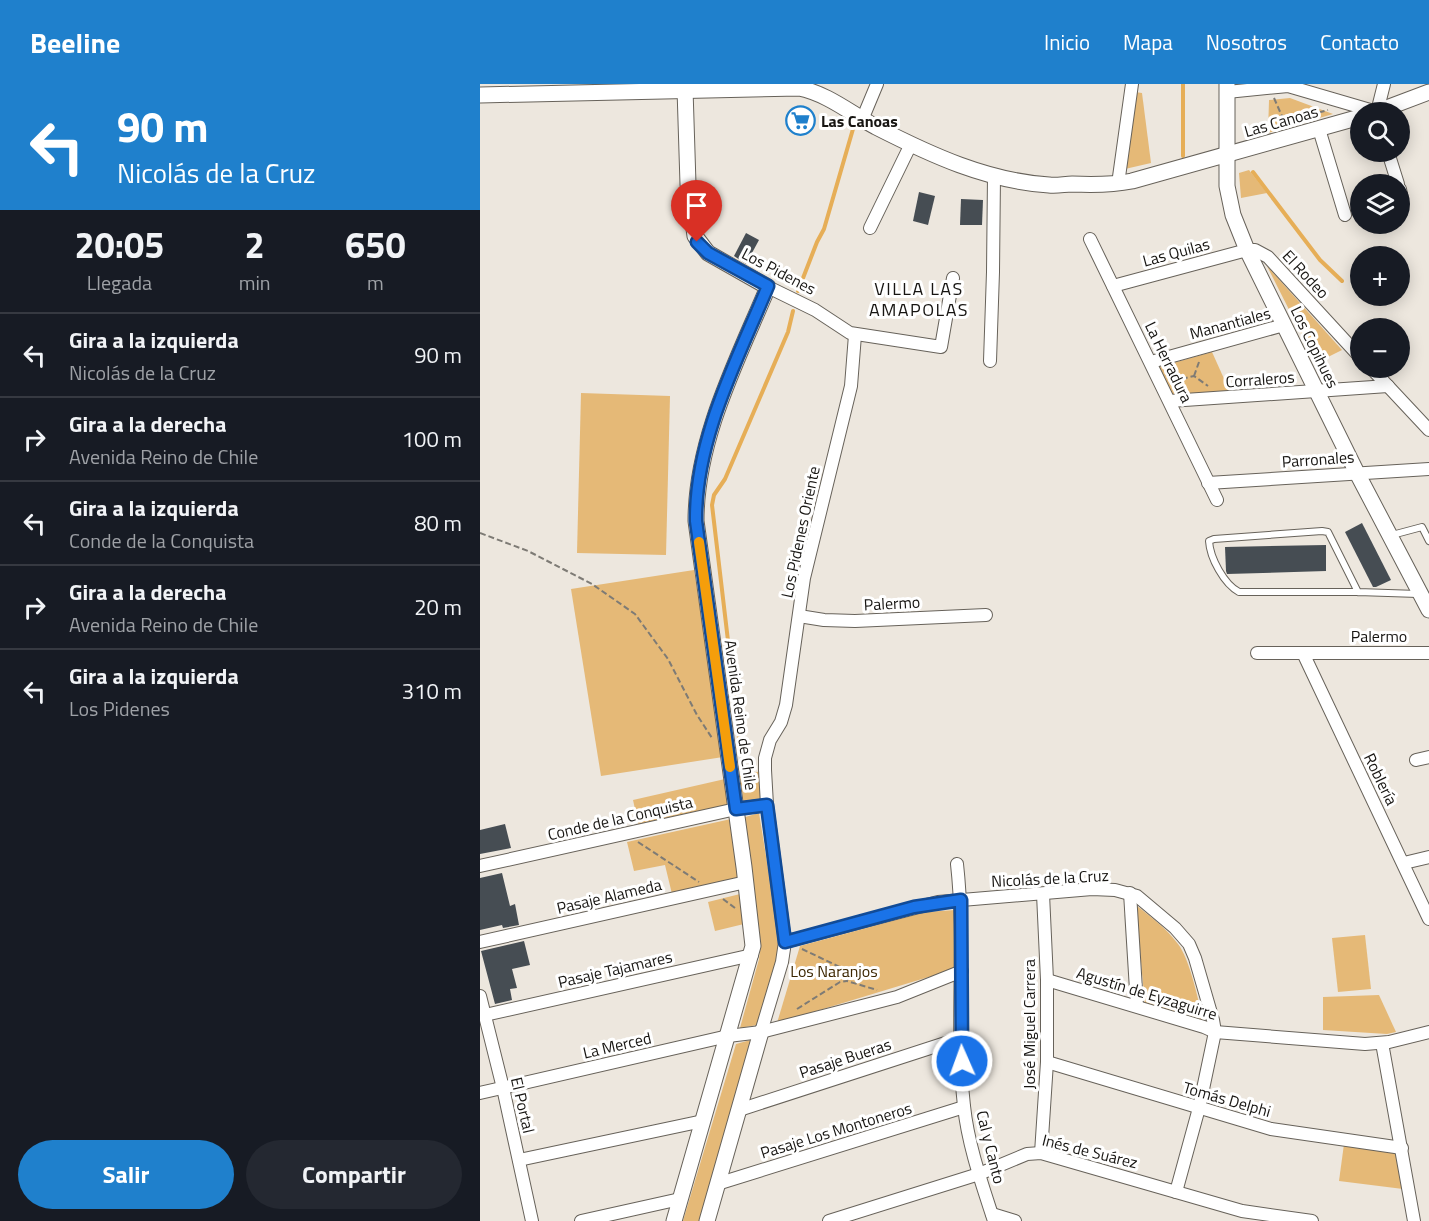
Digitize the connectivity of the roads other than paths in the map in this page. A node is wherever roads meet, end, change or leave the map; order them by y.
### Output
1 (878, 84) edge
2 (1132, 84) edge
3 (1384, 84) edge
4 (788, 85) edge
5 (1227, 88) edge
6 (685, 89) junction
7 (1429, 92) edge
8 (480, 95) edge
9 (1379, 102) edge
10 (1402, 102) edge
11 (1350, 104) edge
12 (1350, 118) edge
13 (862, 120) junction
14 (1320, 123) junction
15 (910, 144) junction
16 (1226, 156) junction
17 (994, 176) junction
18 (1118, 184) junction
19 (1345, 215) dead end
20 (870, 228) dead end
21 (1090, 239) dead end
22 (1247, 250) junction
23 (953, 278) dead end
24 (768, 286) junction
25 (1113, 286) junction
26 (1284, 326) junction
27 (855, 335) junction
28 (1350, 346) edge
29 (990, 361) dead end
30 (1150, 362) junction
31 (1380, 378) edge
32 (1388, 386) junction
33 (1317, 392) junction
34 (1170, 402) junction
35 (1429, 430) edge
36 (1429, 469) edge
37 (1358, 473) junction
38 (1208, 483) junction
39 (1217, 500) dead end
40 (1390, 536) junction
41 (1429, 541) edge
42 (1358, 592) junction
43 (1422, 594) junction
44 (1429, 610) edge
45 (986, 615) dead end
46 (800, 616) junction
47 (1257, 653) dead end
48 (1303, 653) junction
49 (1429, 653) edge
50 (1429, 757) edge
51 (1416, 760) dead end
52 (767, 805) junction
53 (736, 809) junction
54 (1429, 857) edge
55 (1404, 863) junction
56 (957, 864) dead end
57 (480, 866) edge
58 (746, 882) junction
59 (1130, 893) junction
60 (1043, 894) junction
61 (961, 900) junction
62 (1429, 919) edge
63 (480, 942) edge
64 (785, 942) junction
65 (752, 955) junction
66 (962, 971) junction
67 (1047, 980) junction
68 (480, 996) edge
69 (1137, 1006) junction
70 (485, 1014) junction
71 (761, 1032) junction
72 (1215, 1032) junction
73 (1429, 1032) edge
74 (728, 1036) junction
75 (961, 1038) junction
76 (1382, 1043) junction
77 (1047, 1062) junction
78 (503, 1088) junction
79 (480, 1094) edge
80 (964, 1107) junction
81 (1199, 1108) junction
82 (739, 1110) junction
83 (703, 1121) junction
84 (1402, 1148) junction
85 (1041, 1153) junction
86 (519, 1160) junction
87 (979, 1174) junction
88 (717, 1184) junction
89 (1176, 1192) junction
90 (680, 1199) junction
91 (1242, 1216) edge
92 (993, 1217) edge
93 (532, 1221) edge
94 (581, 1221) edge
95 (674, 1221) edge
96 (707, 1221) edge
97 (829, 1221) edge
98 (1015, 1221) edge
99 (1312, 1221) edge
100 (1414, 1221) edge

1 - 13 street
2 - 18 street
3 - 9 street
4 - 6 street, Las Canoas
4 - 13 street, Las Canoas
5 - 11 street
5 - 16 street, Los Copihues
6 - 8 street, Las Canoas
6 - 24 street, Los Pidenes
7 - 10 street
12 - 14 street, Las Canoas
13 - 15 street, Las Canoas
14 - 16 street, Las Canoas
14 - 19 street
15 - 17 street, Las Canoas
15 - 20 street
16 - 18 street, Las Canoas
16 - 22 street, Los Copihues
17 - 18 street, Las Canoas
17 - 29 street
21 - 25 street, La Herradura
22 - 25 street, Las Quilas
22 - 26 street, Los Copihues
22 - 28 street, El Rodeo
23 - 27 street
24 - 27 street, Los Pidenes
24 - 53 street, Avenida Reino de Chile
25 - 30 street, La Herradura
26 - 30 street, Manantiales
26 - 33 street, Los Copihues
27 - 46 street, Los Pidenes Oriente
30 - 34 street, La Herradura
31 - 32 street
32 - 33 street, Corraleros
32 - 35 street
33 - 34 street, Corraleros
33 - 37 street, Los Copihues
34 - 38 street, La Herradura
36 - 37 street, Parronales
37 - 38 street, Parronales
37 - 40 street, Los Copihues
38 - 39 street, La Herradura
40 - 41 lane
40 - 43 street, Los Copihues
42 - 42 lane
42 - 43 lane
43 - 44 street, Los Copihues
45 - 46 street, Palermo
46 - 52 street, Los Pidenes Oriente
47 - 48 street, Palermo
48 - 49 street, Palermo
48 - 55 street, Roblería
50 - 51 street
52 - 53 street, Conde de la Conquista
52 - 64 street, Avenida Reino de Chile
53 - 57 street, Conde de la Conquista
53 - 58 street, Avenida Reino de Chile
54 - 55 street
55 - 62 street, Roblería
56 - 61 street, Cal y Canto
58 - 63 street, Pasaje Alameda
58 - 65 street, Avenida Reino de Chile
59 - 60 street, Nicolás de la Cruz
59 - 69 street
59 - 72 street, Nicolás de la Cruz
60 - 61 street, Nicolás de la Cruz
60 - 67 street, José Miguel Carrera
61 - 64 street, Nicolás de la Cruz
61 - 66 street, Cal y Canto
64 - 71 street, Avenida Reino de Chile
65 - 70 street, Pasaje Tajamares
65 - 74 street, Avenida Reino de Chile
66 - 71 street, La Merced
66 - 75 street, Cal y Canto
67 - 69 street, Agustín de Eyzaguirre
67 - 77 street, José Miguel Carrera
68 - 70 street, El Portal
69 - 72 street, Agustín de Eyzaguirre
70 - 78 street, El Portal
71 - 74 street, La Merced
71 - 82 street, Avenida Reino de Chile
72 - 76 street, Agustín de Eyzaguirre
72 - 81 street, Nicolás de la Cruz
73 - 76 street, Agustín de Eyzaguirre
74 - 78 street, La Merced
74 - 83 street, Avenida Reino de Chile
75 - 80 street, Cal y Canto
75 - 82 street, Pasaje Bueras
76 - 84 street
77 - 81 street, Tomás Delphi
77 - 85 street, José Miguel Carrera
78 - 79 street, La Merced
78 - 86 street, El Portal
80 - 87 street, Cal y Canto
80 - 88 street, Pasaje Los Montoneros
81 - 84 street, Tomás Delphi
81 - 89 street, Nicolás de la Cruz
82 - 88 street, Avenida Reino de Chile
83 - 86 street
83 - 90 street, Avenida Reino de Chile
84 - 100 street
85 - 87 street, Inés de Suárez
85 - 89 street, Inés de Suárez
86 - 93 street, El Portal
87 - 92 street, Cal y Canto
87 - 97 street, Inés de Suárez
88 - 96 street, Avenida Reino de Chile
89 - 91 street, Inés de Suárez
90 - 94 street
90 - 95 street, Avenida Reino de Chile
91 - 99 street, Inés de Suárez
92 - 98 street

